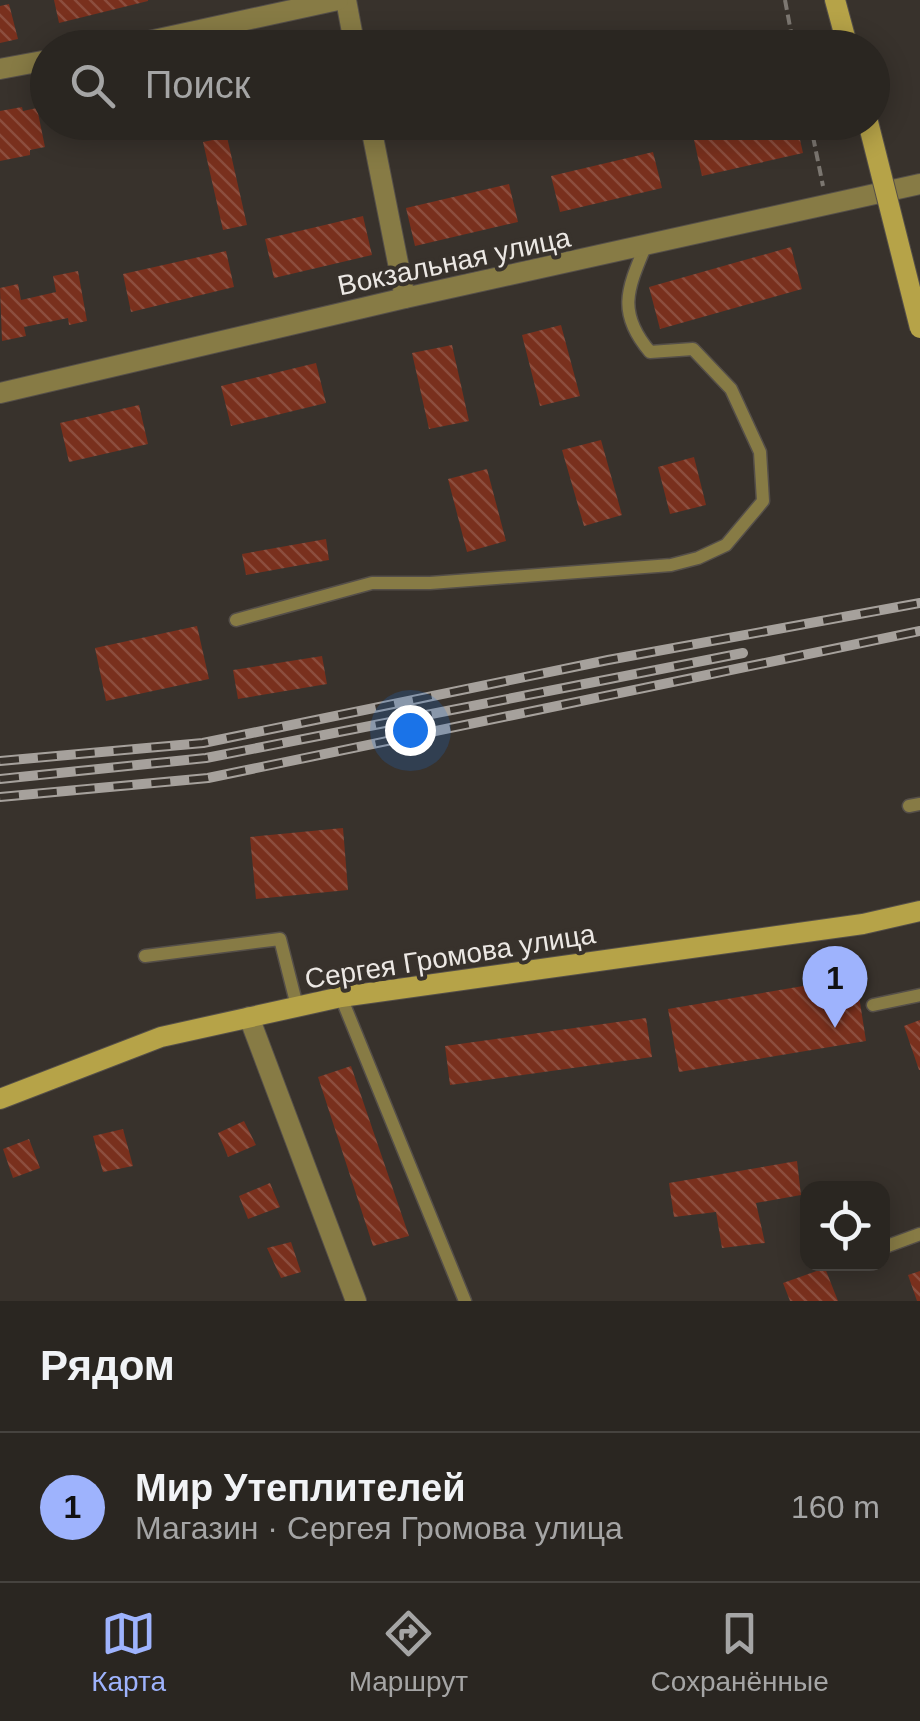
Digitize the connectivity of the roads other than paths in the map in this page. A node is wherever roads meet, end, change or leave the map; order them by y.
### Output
1 (338, 0) edge
2 (346, 0) edge
3 (834, 0) edge
4 (851, 0) edge
5 (842, 26) junction
6 (200, 30) edge
7 (352, 30) edge
8 (843, 30) edge
9 (30, 63) edge
10 (0, 69) edge
11 (374, 140) edge
12 (873, 140) edge
13 (920, 184) edge
14 (645, 248) junction
15 (406, 298) junction
16 (920, 328) edge
17 (0, 393) edge
18 (236, 620) dead end
19 (920, 911) edge
20 (145, 956) dead end
21 (920, 995) edge
22 (341, 997) junction
23 (872, 1004) dead end
24 (298, 1006) junction
25 (248, 1017) junction
26 (0, 1099) edge
27 (920, 1234) edge
28 (890, 1245) edge
29 (356, 1301) edge
30 (465, 1301) edge

1 - 6 street
2 - 7 street
3 - 5 street
4 - 5 street
5 - 8 street
9 - 10 street
11 - 15 street
12 - 16 street, bridge
13 - 14 street, Вокзальная улица
14 - 15 street, Вокзальная улица
14 - 18 lane
15 - 17 street, Вокзальная улица
19 - 22 street, Сергея Громова улица
20 - 24 lane
21 - 23 lane
22 - 24 street, Сергея Громова улица
22 - 30 lane
24 - 25 street, Сергея Громова улица
25 - 26 street, Сергея Громова улица
25 - 29 street
27 - 28 lane

